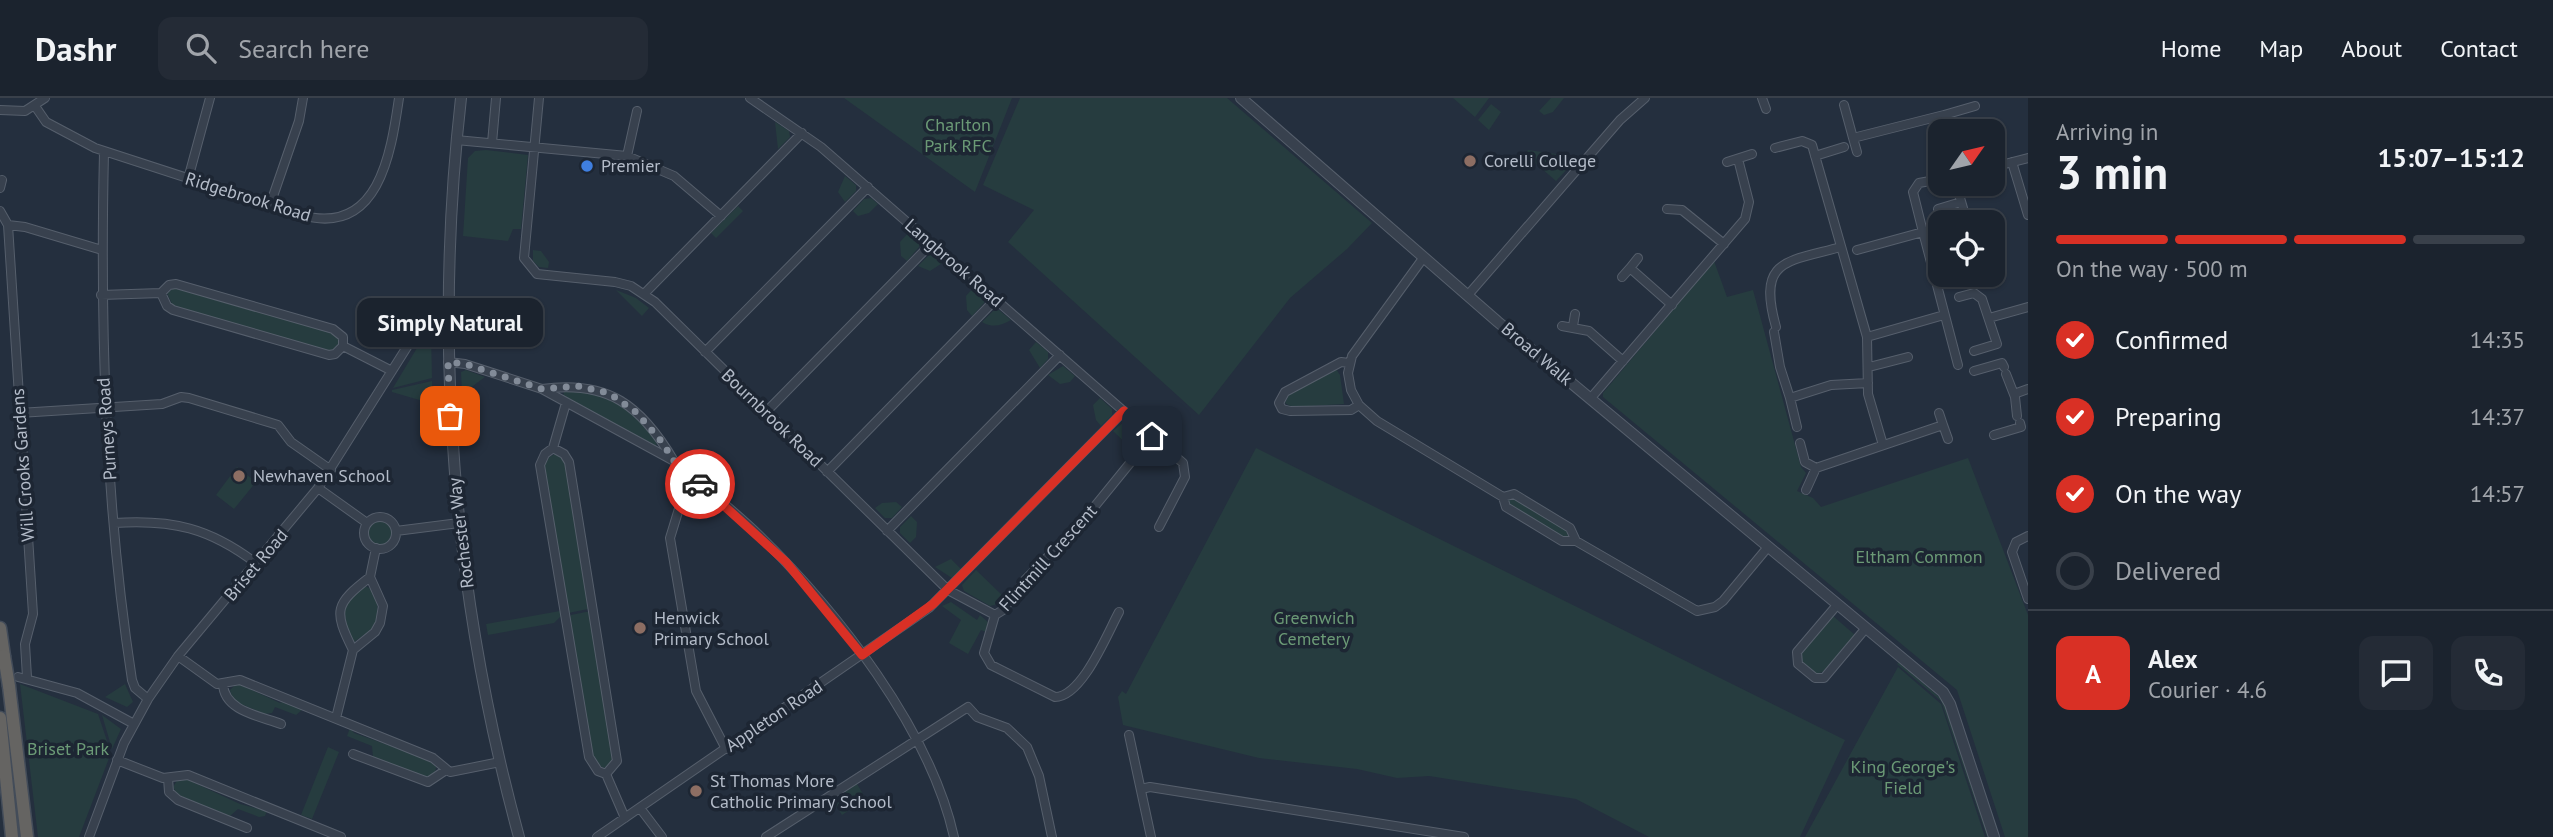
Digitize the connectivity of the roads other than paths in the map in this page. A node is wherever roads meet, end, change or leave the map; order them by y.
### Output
1 (46, 98) edge
2 (211, 98) edge
3 (303, 98) edge
4 (399, 98) edge
5 (461, 98) edge
6 (496, 98) edge
7 (540, 98) edge
8 (750, 98) edge
9 (1241, 98) edge
10 (1645, 98) edge
11 (1762, 98) edge
12 (1843, 105) dead end
13 (35, 106) junction
14 (1975, 106) dead end
15 (1766, 109) dead end
16 (0, 110) edge
17 (637, 111) dead end
18 (1944, 115) junction
19 (1945, 119) edge
20 (802, 133) junction
21 (1853, 138) junction
22 (456, 140) junction
23 (492, 143) junction
24 (535, 146) junction
25 (1844, 147) dead end
26 (1775, 148) dead end
27 (104, 152) junction
28 (1857, 152) dead end
29 (1752, 155) dead end
30 (627, 156) junction
31 (1815, 156) junction
32 (2028, 158) edge
33 (1738, 159) junction
34 (1727, 162) dead end
35 (2012, 163) junction
36 (2006, 164) edge
37 (188, 179) junction
38 (1928, 182) edge
39 (868, 187) junction
40 (1959, 196) edge
41 (1682, 200) dead end
42 (1961, 202) junction
43 (270, 205) junction
44 (1667, 209) dead end
45 (1938, 209) dead end
46 (1682, 210) junction
47 (1963, 210) edge
48 (0, 211) edge
49 (2028, 215) edge
50 (721, 216) junction
51 (8, 225) junction
52 (1923, 232) junction
53 (932, 243) junction
54 (1724, 244) junction
55 (1841, 247) junction
56 (102, 250) junction
57 (1857, 250) dead end
58 (1424, 257) junction
59 (1638, 258) dead end
60 (1630, 268) junction
61 (1622, 277) dead end
62 (161, 293) junction
63 (644, 294) junction
64 (102, 295) junction
65 (1468, 295) junction
66 (1959, 297) dead end
67 (996, 299) junction
68 (1672, 305) junction
69 (2028, 307) edge
70 (447, 313) junction
71 (1575, 314) dead end
72 (1944, 315) junction
73 (1989, 318) junction
74 (1562, 326) dead end
75 (1573, 326) junction
76 (1867, 337) junction
77 (343, 345) junction
78 (1974, 351) dead end
79 (705, 352) junction
80 (1060, 355) junction
81 (1908, 357) dead end
82 (1623, 361) junction
83 (448, 362) junction
84 (1349, 363) junction
85 (1958, 365) dead end
86 (1869, 367) junction
87 (1974, 371) dead end
88 (392, 372) junction
89 (1868, 383) junction
90 (542, 389) junction
91 (2028, 389) edge
92 (2014, 394) junction
93 (1790, 398) junction
94 (1590, 399) junction
95 (566, 403) junction
96 (1359, 405) junction
97 (105, 408) junction
98 (1124, 411) junction
99 (766, 412) junction
100 (19, 413) junction
101 (1939, 413) dead end
102 (1943, 425) junction
103 (1797, 426) dead end
104 (1994, 435) dead end
105 (1152, 436) junction
106 (1948, 439) dead end
107 (1800, 443) dead end
108 (1883, 446) junction
109 (553, 449) junction
110 (674, 461) junction
111 (1816, 468) junction
112 (331, 470) junction
113 (827, 472) junction
114 (693, 478) junction
115 (318, 488) junction
116 (1806, 490) dead end
117 (1503, 497) junction
118 (114, 523) junction
119 (367, 523) junction
120 (459, 523) junction
121 (1159, 527) dead end
122 (396, 531) junction
123 (887, 531) junction
124 (2028, 536) edge
125 (1576, 541) junction
126 (1768, 547) junction
127 (376, 548) junction
128 (257, 564) junction
129 (370, 577) junction
130 (948, 590) junction
131 (2028, 599) edge
132 (1837, 604) junction
133 (1119, 612) dead end
134 (995, 615) junction
135 (0, 628) edge
136 (1866, 628) junction
137 (353, 650) junction
138 (862, 655) junction
139 (178, 656) junction
140 (18, 680) junction
141 (223, 684) junction
142 (148, 699) junction
143 (0, 718) edge
144 (336, 719) junction
145 (134, 724) junction
146 (281, 724) dead end
147 (1129, 735) dead end
148 (916, 738) junction
149 (726, 749) junction
150 (353, 754) dead end
151 (117, 760) junction
152 (500, 762) junction
153 (446, 770) junction
154 (606, 774) junction
155 (168, 778) junction
156 (1141, 789) junction
157 (640, 808) junction
158 (625, 818) junction
159 (247, 828) dead end
160 (12, 837) edge
161 (27, 837) edge
162 (89, 837) edge
163 (341, 837) edge
164 (519, 837) edge
165 (597, 837) edge
166 (662, 837) edge
167 (766, 837) edge
168 (954, 837) edge
169 (1052, 837) edge
170 (1151, 837) edge
171 (1464, 837) edge
172 (1994, 837) edge

1 - 13 street
2 - 37 street
3 - 43 street
4 - 43 street, Ridgebrook Road
5 - 22 street, Rochester Way
6 - 23 street
7 - 24 street
8 - 20 street, Langbrook Road
9 - 58 street, Broad Walk
10 - 65 street
11 - 15 street
12 - 21 street
13 - 16 street
13 - 27 street, Ridgebrook Road
14 - 18 street
17 - 30 street
18 - 19 street
18 - 21 street
20 - 39 street, Langbrook Road
20 - 50 street
21 - 28 street
22 - 23 street
22 - 70 street, Rochester Way
23 - 24 street
24 - 30 street
24 - 63 street, Bournbrook Road
25 - 31 street
26 - 31 street
27 - 37 street, Ridgebrook Road
27 - 56 street, Purneys Road
29 - 33 street
30 - 50 street
31 - 55 street
32 - 35 street
33 - 34 street
33 - 54 street
35 - 36 street
35 - 49 street
37 - 43 street, Ridgebrook Road
38 - 52 street
39 - 53 street, Langbrook Road
39 - 79 street
40 - 42 street
41 - 46 street
42 - 45 street
42 - 47 street
44 - 46 street
46 - 54 street
48 - 51 street, Will Crooks Gardens
50 - 63 street
51 - 56 street
51 - 100 street, Will Crooks Gardens
52 - 57 street
52 - 72 street
53 - 67 street, Langbrook Road
53 - 99 street
54 - 68 street
55 - 76 street
55 - 93 street
56 - 64 street, Purneys Road
58 - 65 street, Broad Walk
58 - 84 street
59 - 60 street
60 - 61 street
60 - 68 street
62 - 64 street
62 - 77 street
62 - 77 street
63 - 79 street, Bournbrook Road
64 - 97 street, Purneys Road
65 - 94 street, Broad Walk
66 - 73 street
67 - 80 street, Langbrook Road
67 - 113 street
68 - 82 street
69 - 73 street
70 - 83 street, Rochester Way
70 - 88 street, Briset Road
71 - 75 street
72 - 76 street
72 - 85 street
73 - 78 street
74 - 75 street
75 - 82 street
76 - 86 street
77 - 88 street
79 - 99 street, Bournbrook Road
80 - 98 street, Langbrook Road
80 - 123 street
81 - 86 street
82 - 94 street
83 - 90 street
83 - 120 street, Rochester Way
84 - 96 street
84 - 96 street
86 - 89 street
87 - 92 street
88 - 112 street, Briset Road
89 - 93 street
89 - 108 street
90 - 95 street
90 - 110 street
91 - 92 street
92 - 104 street
93 - 103 street
94 - 126 street, Broad Walk
95 - 109 street
95 - 110 street
96 - 117 street
97 - 100 street
97 - 112 street
97 - 118 street, Purneys Road
98 - 105 street, Langbrook Road
98 - 130 street, Appleton Road
99 - 113 street, Bournbrook Road
100 - 140 street, Will Crooks Gardens
101 - 102 street
102 - 106 street
102 - 108 street
105 - 121 street
105 - 134 street, Flintmill Crescent
107 - 111 street
108 - 111 street
109 - 154 street
109 - 154 street
110 - 114 street
111 - 116 street
112 - 115 street, Briset Road
113 - 123 street, Bournbrook Road
114 - 138 street
114 - 149 street
115 - 119 street
115 - 128 street, Briset Road
117 - 125 street
117 - 125 street
118 - 128 street
118 - 142 street, Purneys Road
119 - 122 street
119 - 127 street
120 - 122 street
120 - 152 street, Rochester Way
122 - 127 street
123 - 130 street, Bournbrook Road
124 - 131 street
125 - 126 street
126 - 132 street, Broad Walk
127 - 129 street
128 - 139 street, Briset Road
129 - 137 street
129 - 137 street
130 - 134 street, Bournbrook Road
130 - 138 street, Appleton Road
132 - 136 street, Broad Walk
132 - 136 street
133 - 134 street, Flintmill Crescent
135 - 140 highway, bridge
136 - 172 street, Broad Walk
137 - 144 street
138 - 148 street
138 - 149 street, Appleton Road
139 - 141 street
139 - 142 street, Briset Road
140 - 145 street
140 - 161 highway
141 - 144 street
141 - 146 street
142 - 145 street, Briset Road
143 - 160 highway
144 - 153 street
145 - 151 street, Briset Road
147 - 156 street
148 - 167 street
148 - 168 street
148 - 169 street
149 - 157 street, Appleton Road
150 - 153 street
151 - 155 street
151 - 162 street, Briset Road
152 - 153 street
152 - 164 street, Rochester Way
154 - 158 street
155 - 159 street
155 - 163 street
156 - 170 street
156 - 171 street
157 - 158 street, Appleton Road
157 - 166 street
158 - 165 street, Appleton Road

